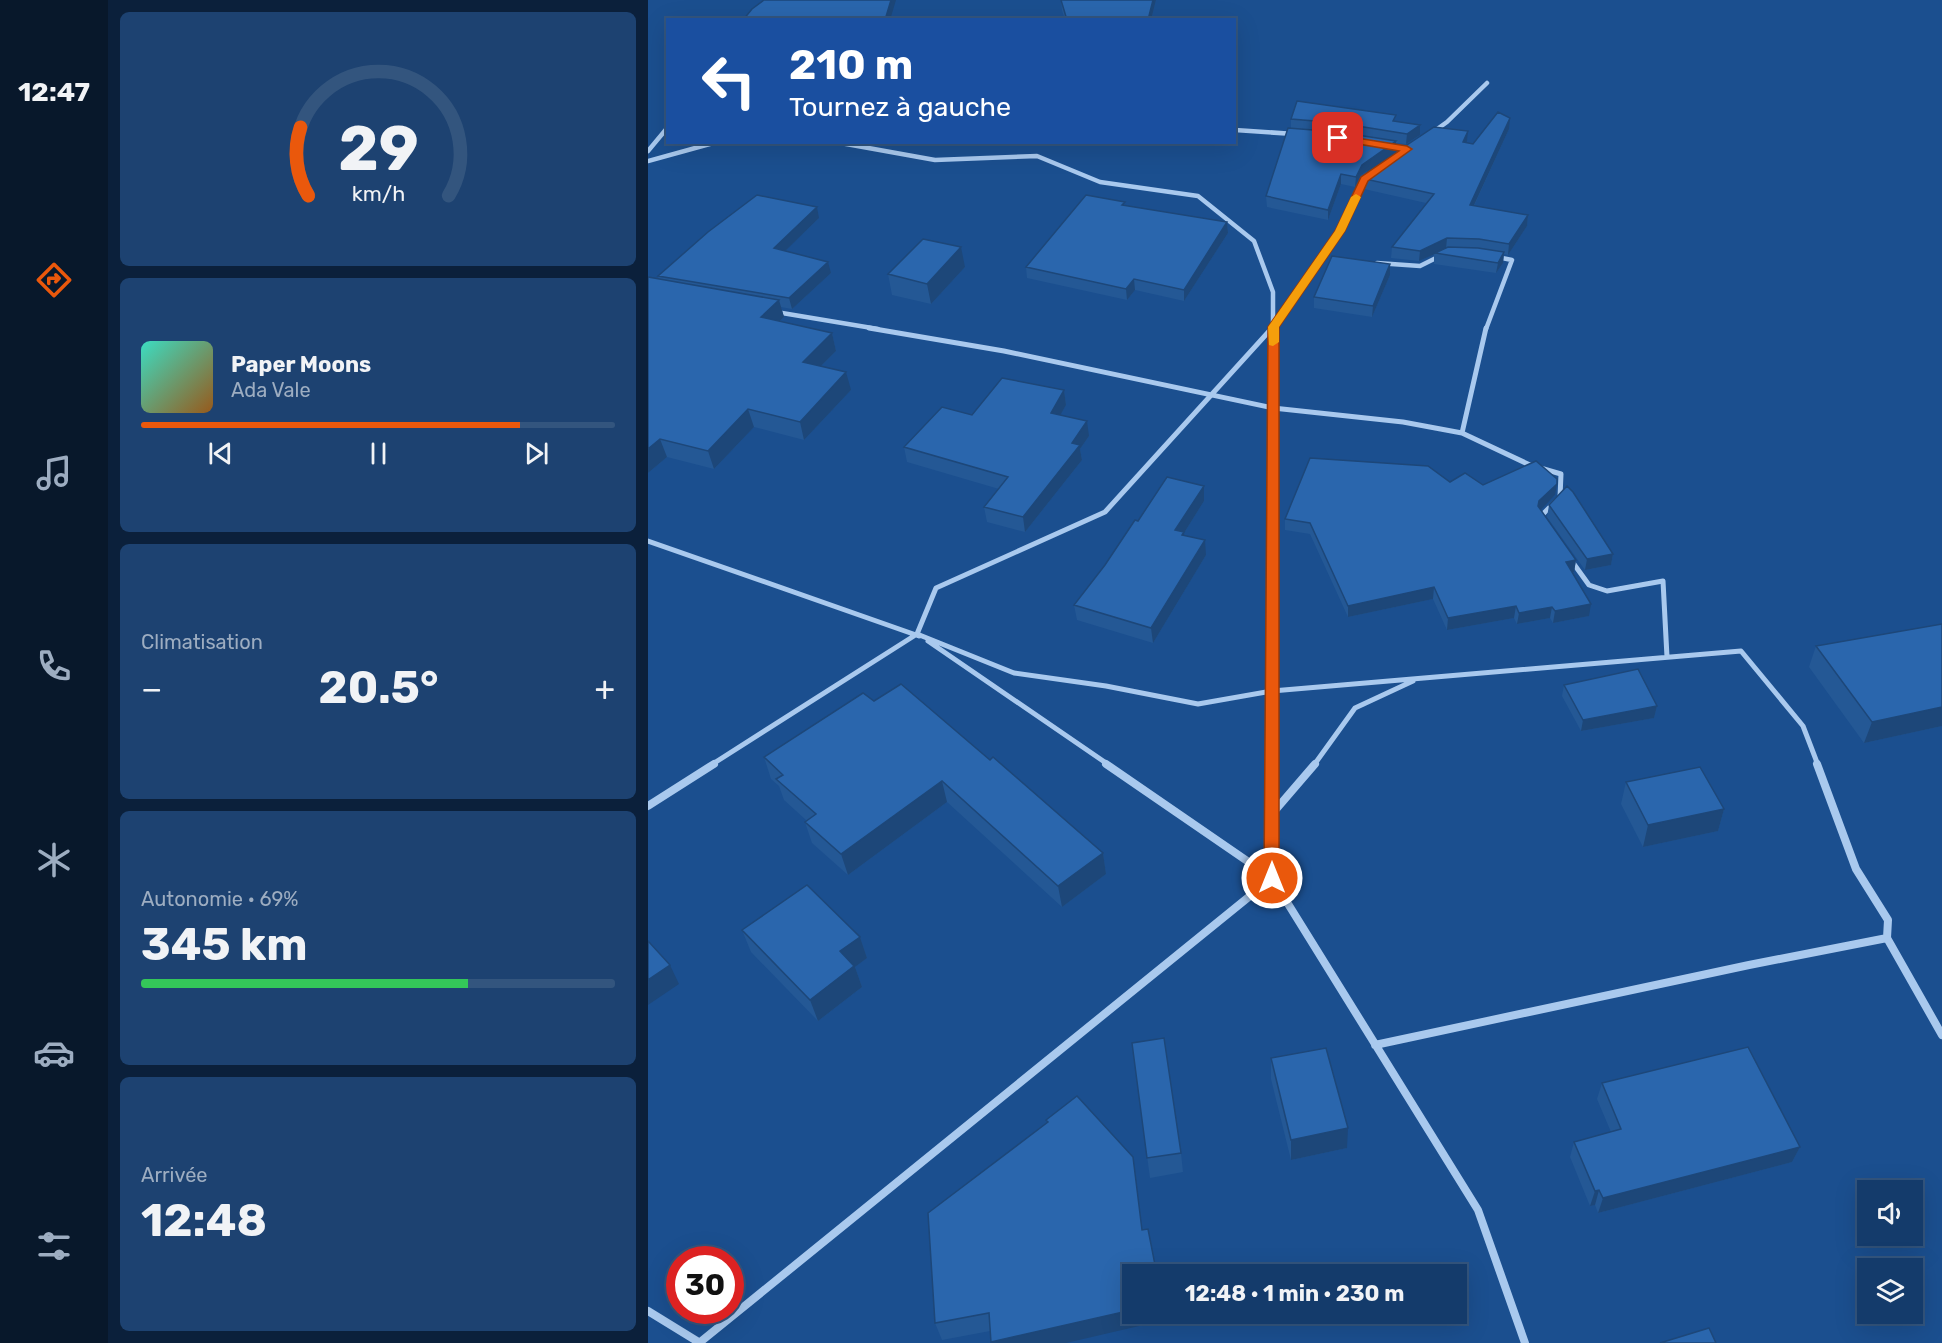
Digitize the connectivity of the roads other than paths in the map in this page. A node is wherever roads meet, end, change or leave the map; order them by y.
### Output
1 (1487, 83) dead end
2 (666, 129) edge
3 (1236, 130) edge
4 (1298, 134) edge
5 (1427, 136) edge
6 (710, 144) edge
7 (846, 144) edge
8 (648, 151) edge
9 (648, 161) edge
10 (1373, 173) edge
11 (1446, 253) edge
12 (1489, 256) edge
13 (1322, 258) junction
14 (1332, 259) edge
15 (1365, 262) edge
16 (765, 310) edge
17 (1273, 327) junction
18 (1210, 395) junction
19 (1273, 408) junction
20 (1462, 434) junction
21 (1547, 524) edge
22 (648, 541) edge
23 (1565, 550) edge
24 (917, 634) junction
25 (1667, 657) junction
26 (1419, 678) junction
27 (1272, 691) junction
28 (648, 806) edge
29 (1272, 814) junction
30 (1272, 878) junction
31 (1887, 938) junction
32 (1942, 1035) edge
33 (1375, 1044) junction
34 (648, 1311) edge
35 (699, 1343) edge
36 (1525, 1343) edge

1 - 5 street
2 - 8 street
3 - 4 street
6 - 9 street
7 - 17 street
10 - 13 street
11 - 15 street
12 - 20 street
13 - 14 street
13 - 17 street
16 - 18 street
17 - 18 street
17 - 19 street
18 - 19 street
18 - 24 street
19 - 20 street
19 - 27 street
20 - 21 street
22 - 24 street
23 - 25 street
24 - 27 street
24 - 28 street
24 - 30 street
25 - 26 street
25 - 31 street
26 - 27 street
26 - 29 street
27 - 29 street
29 - 30 street
30 - 33 street
30 - 35 street
31 - 32 street
31 - 33 street
33 - 36 street
34 - 35 street

